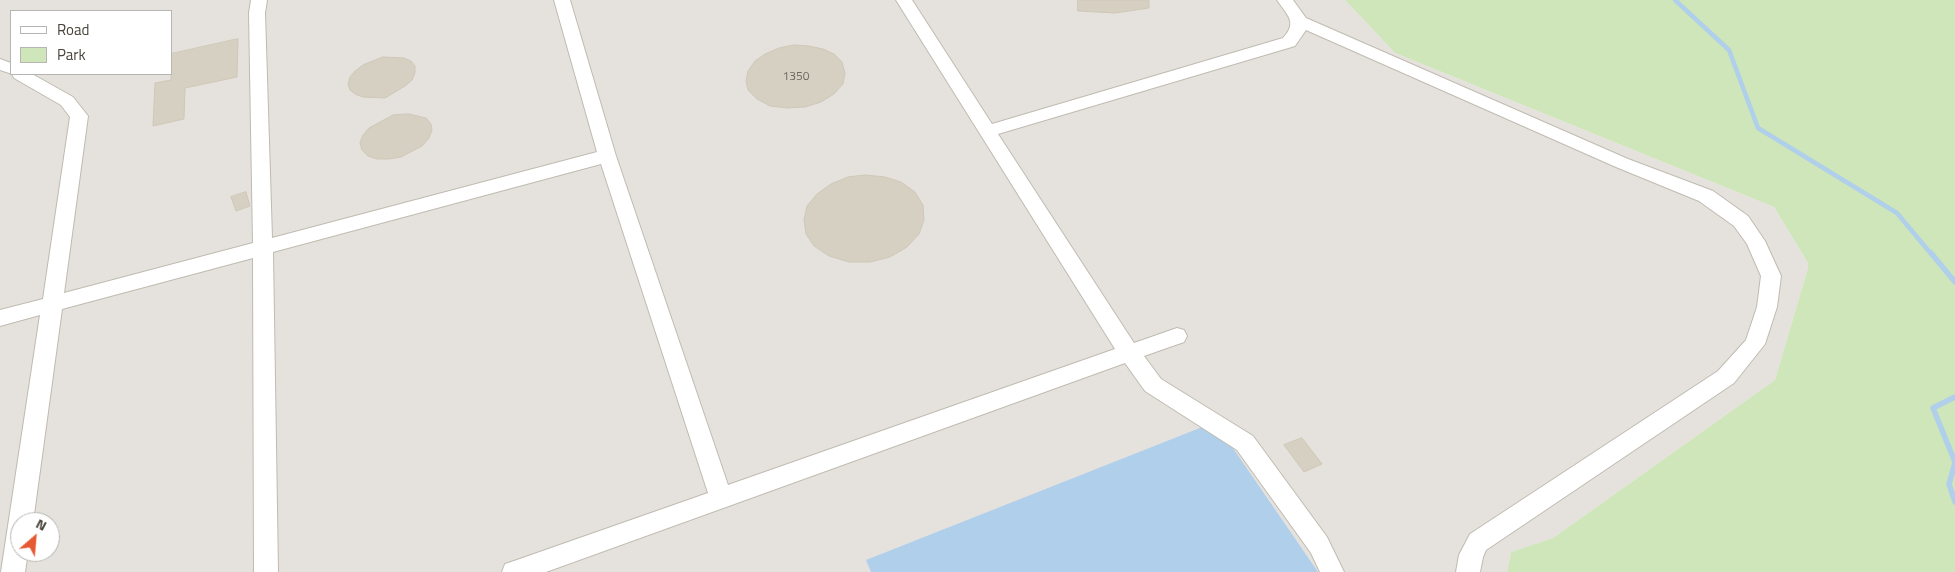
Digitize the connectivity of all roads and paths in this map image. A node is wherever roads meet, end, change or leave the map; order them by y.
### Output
1 (259, 0) edge
2 (562, 0) edge
3 (904, 0) edge
4 (1285, 0) edge
5 (1299, 21) junction
6 (22, 75) edge
7 (987, 131) junction
8 (607, 156) junction
9 (263, 248) junction
10 (53, 304) junction
11 (0, 318) edge
12 (1177, 336) dead end
13 (1129, 353) junction
14 (721, 498) junction
15 (22, 512) edge
16 (266, 572) edge
17 (514, 572) edge
18 (1332, 572) edge
19 (1468, 572) edge

1 - 9 lane
2 - 8 lane
3 - 7 lane
4 - 5 lane
5 - 7 lane
5 - 19 lane
6 - 10 lane
7 - 13 lane
8 - 9 lane
8 - 14 lane
9 - 10 lane
9 - 16 lane
10 - 11 lane
10 - 15 lane
12 - 13 lane
13 - 14 lane
13 - 18 lane
14 - 17 lane

